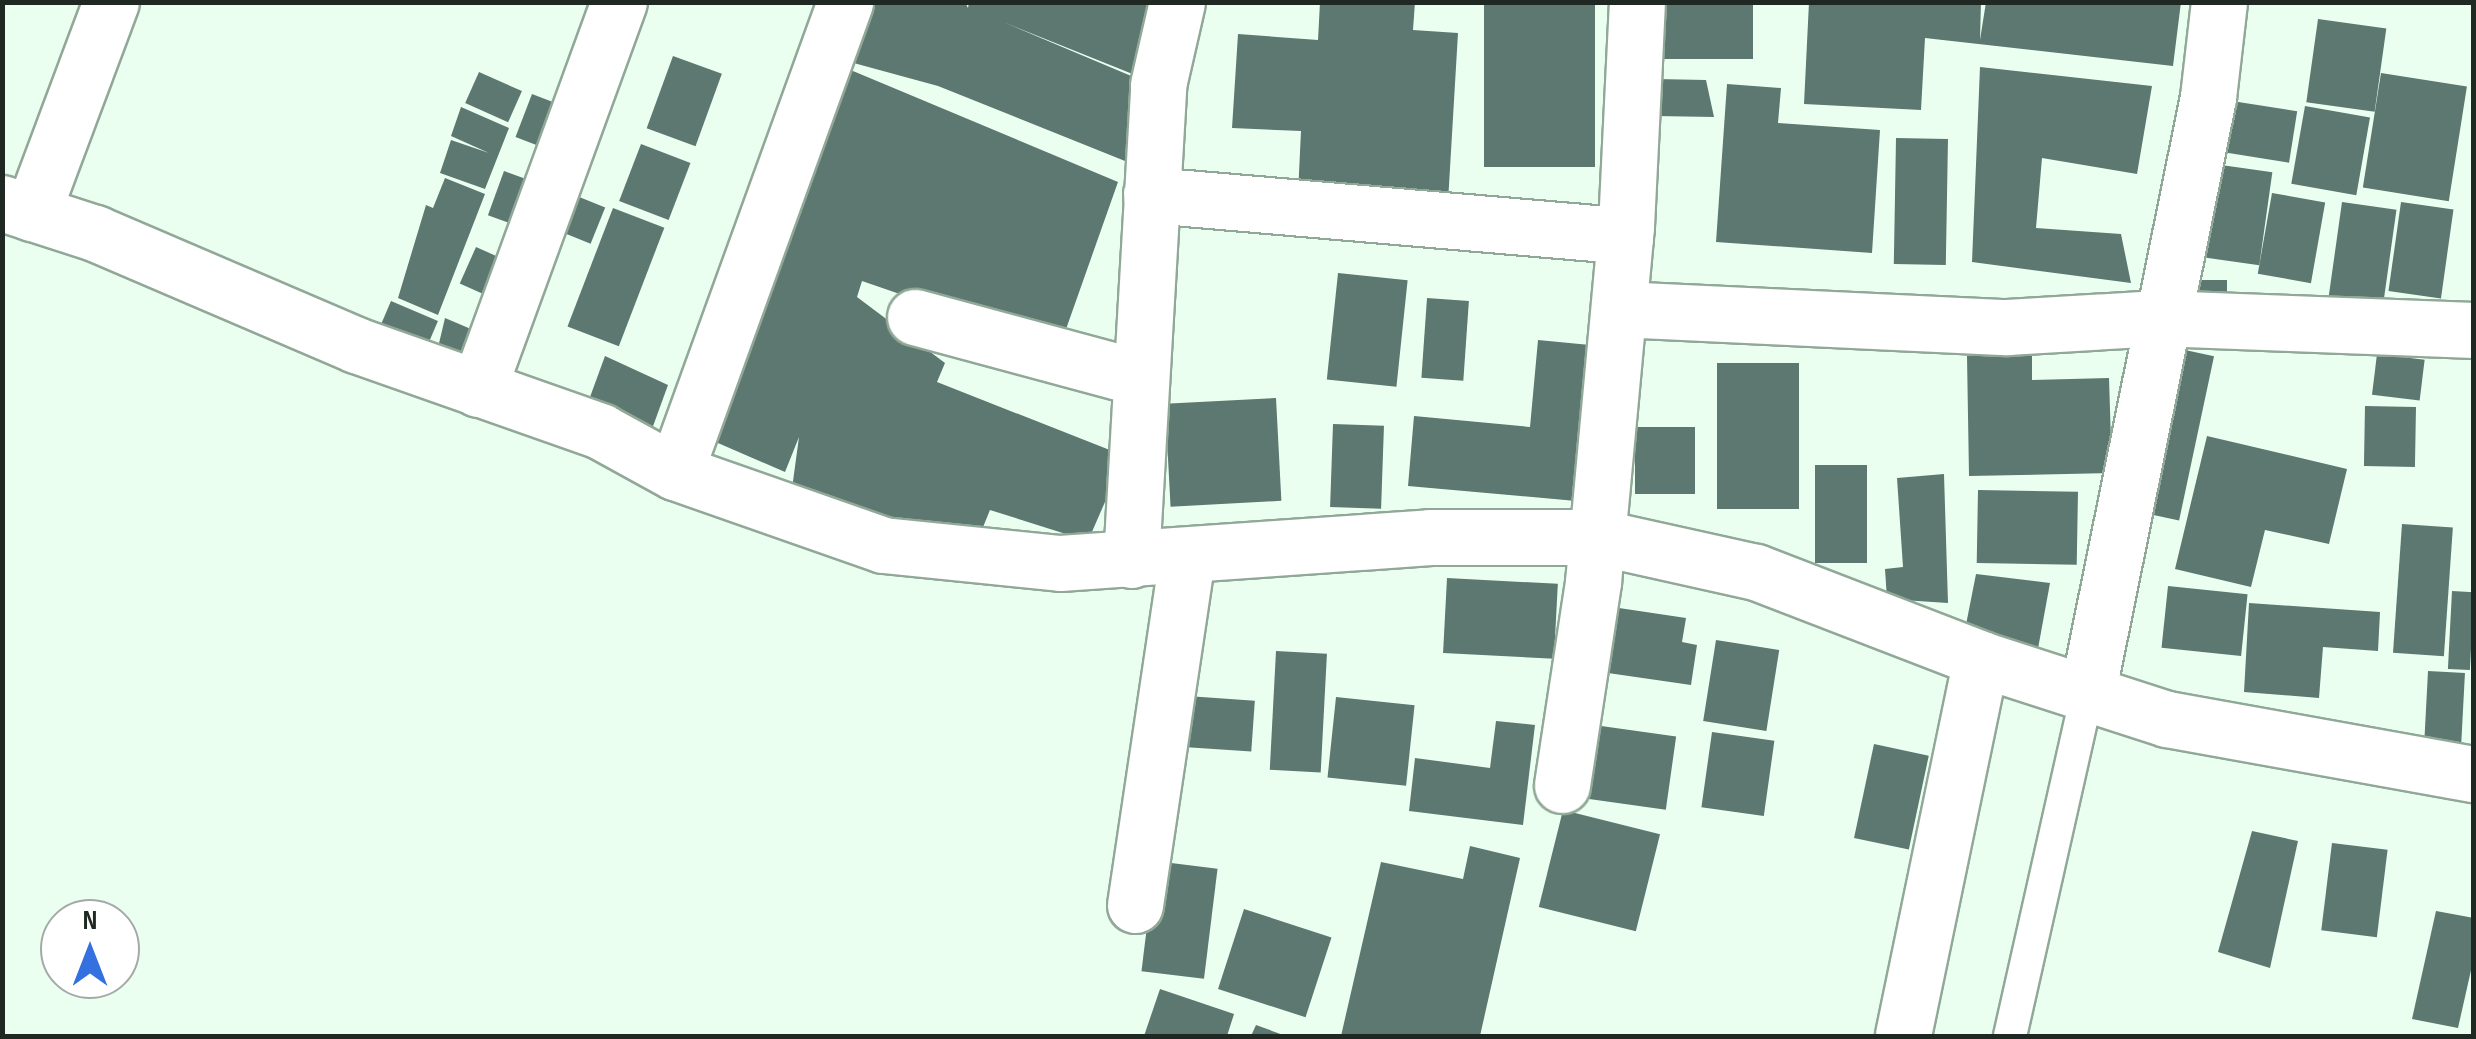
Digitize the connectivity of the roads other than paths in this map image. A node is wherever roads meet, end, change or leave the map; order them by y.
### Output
1 (111, 2) edge
2 (619, 2) edge
3 (845, 2) edge
4 (1177, 2) edge
5 (1637, 2) edge
6 (2219, 2) edge
7 (1151, 196) junction
8 (18, 208) edge
9 (1624, 236) junction
10 (1620, 309) junction
11 (915, 317) dead end
12 (2159, 318) junction
13 (2474, 330) edge
14 (1138, 377) junction
15 (478, 388) junction
16 (675, 472) junction
17 (1598, 536) junction
18 (1186, 556) junction
19 (1131, 560) junction
20 (1981, 660) junction
21 (2087, 694) junction
22 (2474, 774) edge
23 (1562, 785) dead end
24 (1135, 905) dead end
25 (1903, 1035) edge
26 (2010, 1036) edge

1 - 8 street
2 - 15 street
3 - 16 street
4 - 7 street
5 - 9 street
6 - 12 street
7 - 9 street
7 - 14 street
8 - 15 street
9 - 10 street
10 - 12 street
10 - 17 street
11 - 14 street
12 - 13 street
12 - 21 street
14 - 19 street
15 - 16 street
16 - 19 street
17 - 18 street
17 - 20 street
17 - 23 street
18 - 19 street
18 - 24 street
20 - 21 street
20 - 25 street
21 - 22 street
21 - 26 lane

